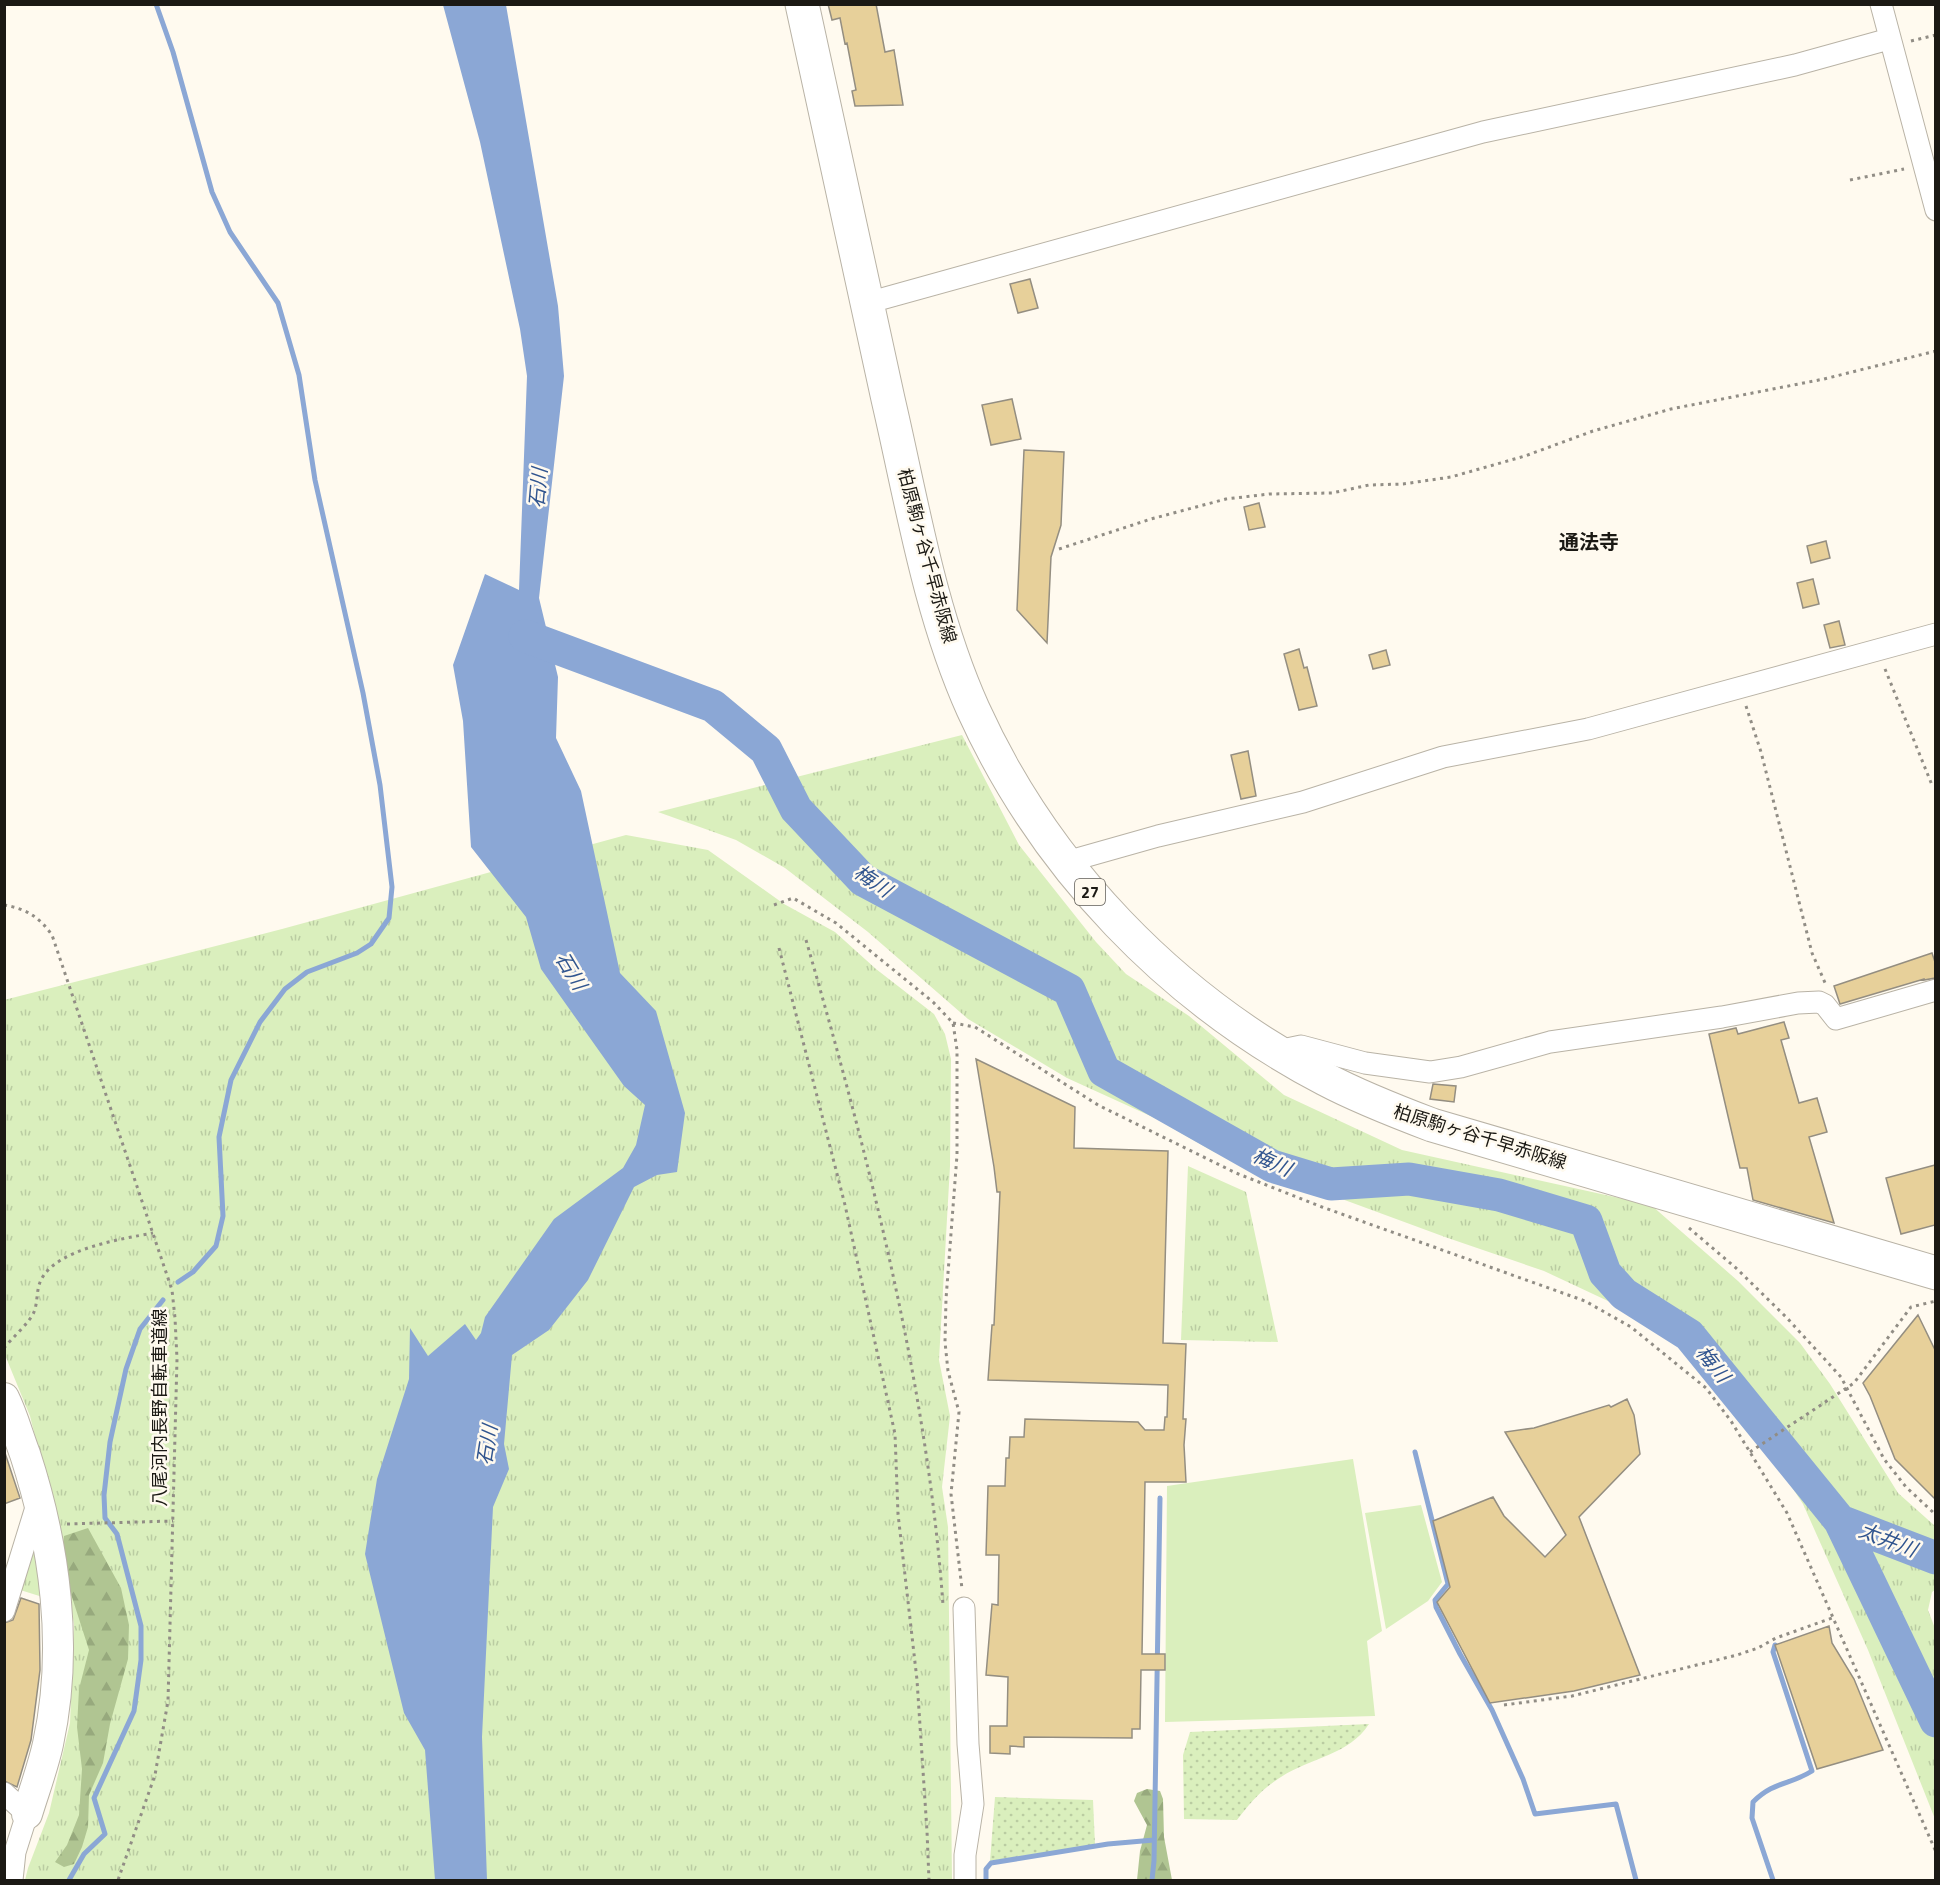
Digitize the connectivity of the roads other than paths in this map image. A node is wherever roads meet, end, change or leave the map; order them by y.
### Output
1 (802, 4) edge
2 (1881, 4) edge
3 (1891, 43) junction
4 (1935, 210) edge
5 (867, 303) junction
6 (1935, 634) edge
7 (1066, 862) junction
8 (1935, 990) edge
9 (1278, 1051) junction
10 (1935, 1273) edge
11 (4, 1398) edge
12 (41, 1513) junction
13 (954, 1607) road end
14 (4, 1611) edge
15 (4, 1794) edge
16 (27, 1814) junction
17 (12, 1881) edge
18 (965, 1881) edge

1 - 5 main road, 柏原駒ヶ谷千早赤阪線 / 27
2 - 3 street
3 - 4 street
3 - 5 street
5 - 7 main road, 柏原駒ヶ谷千早赤阪線 / 27
6 - 7 street
7 - 9 main road, 柏原駒ヶ谷千早赤阪線 / 27
8 - 9 street
9 - 10 main road, 柏原駒ヶ谷千早赤阪線 / 27
11 - 12 street
12 - 14 street
12 - 16 street
13 - 18 street
15 - 16 street
16 - 17 street

